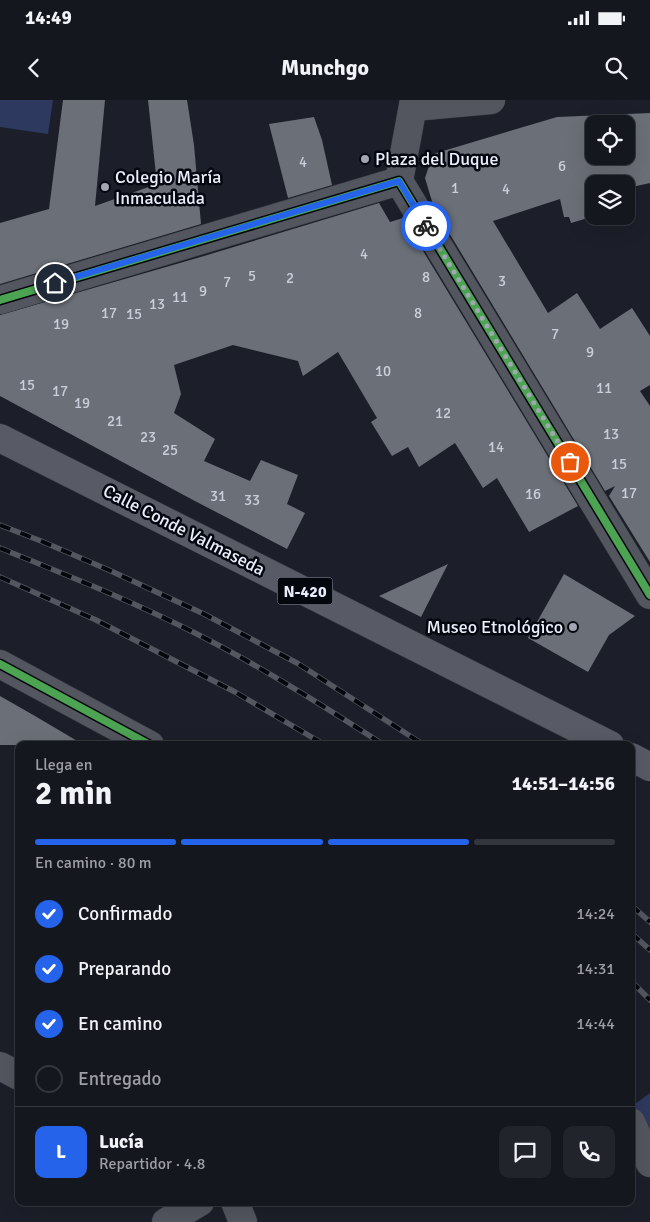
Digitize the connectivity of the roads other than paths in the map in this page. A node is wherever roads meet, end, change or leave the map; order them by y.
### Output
1 (491, 100) edge
2 (414, 104) edge
3 (399, 181) junction
4 (0, 300) edge
5 (0, 438) edge
6 (650, 595) edge
7 (0, 664) edge
8 (143, 741) edge
9 (602, 741) edge
10 (635, 759) edge
11 (650, 767) edge
12 (0, 1066) edge
13 (15, 1074) edge
14 (635, 1131) edge
15 (650, 1163) edge
16 (193, 1206) edge
17 (237, 1206) edge
18 (166, 1222) edge
19 (243, 1222) edge

1 - 2 street
2 - 3 street
3 - 4 street
3 - 6 street
5 - 9 highway, Calle Conde Valmaseda / N-420
7 - 8 street
10 - 11 highway
12 - 13 street
14 - 15 street
16 - 18 street
17 - 19 street

